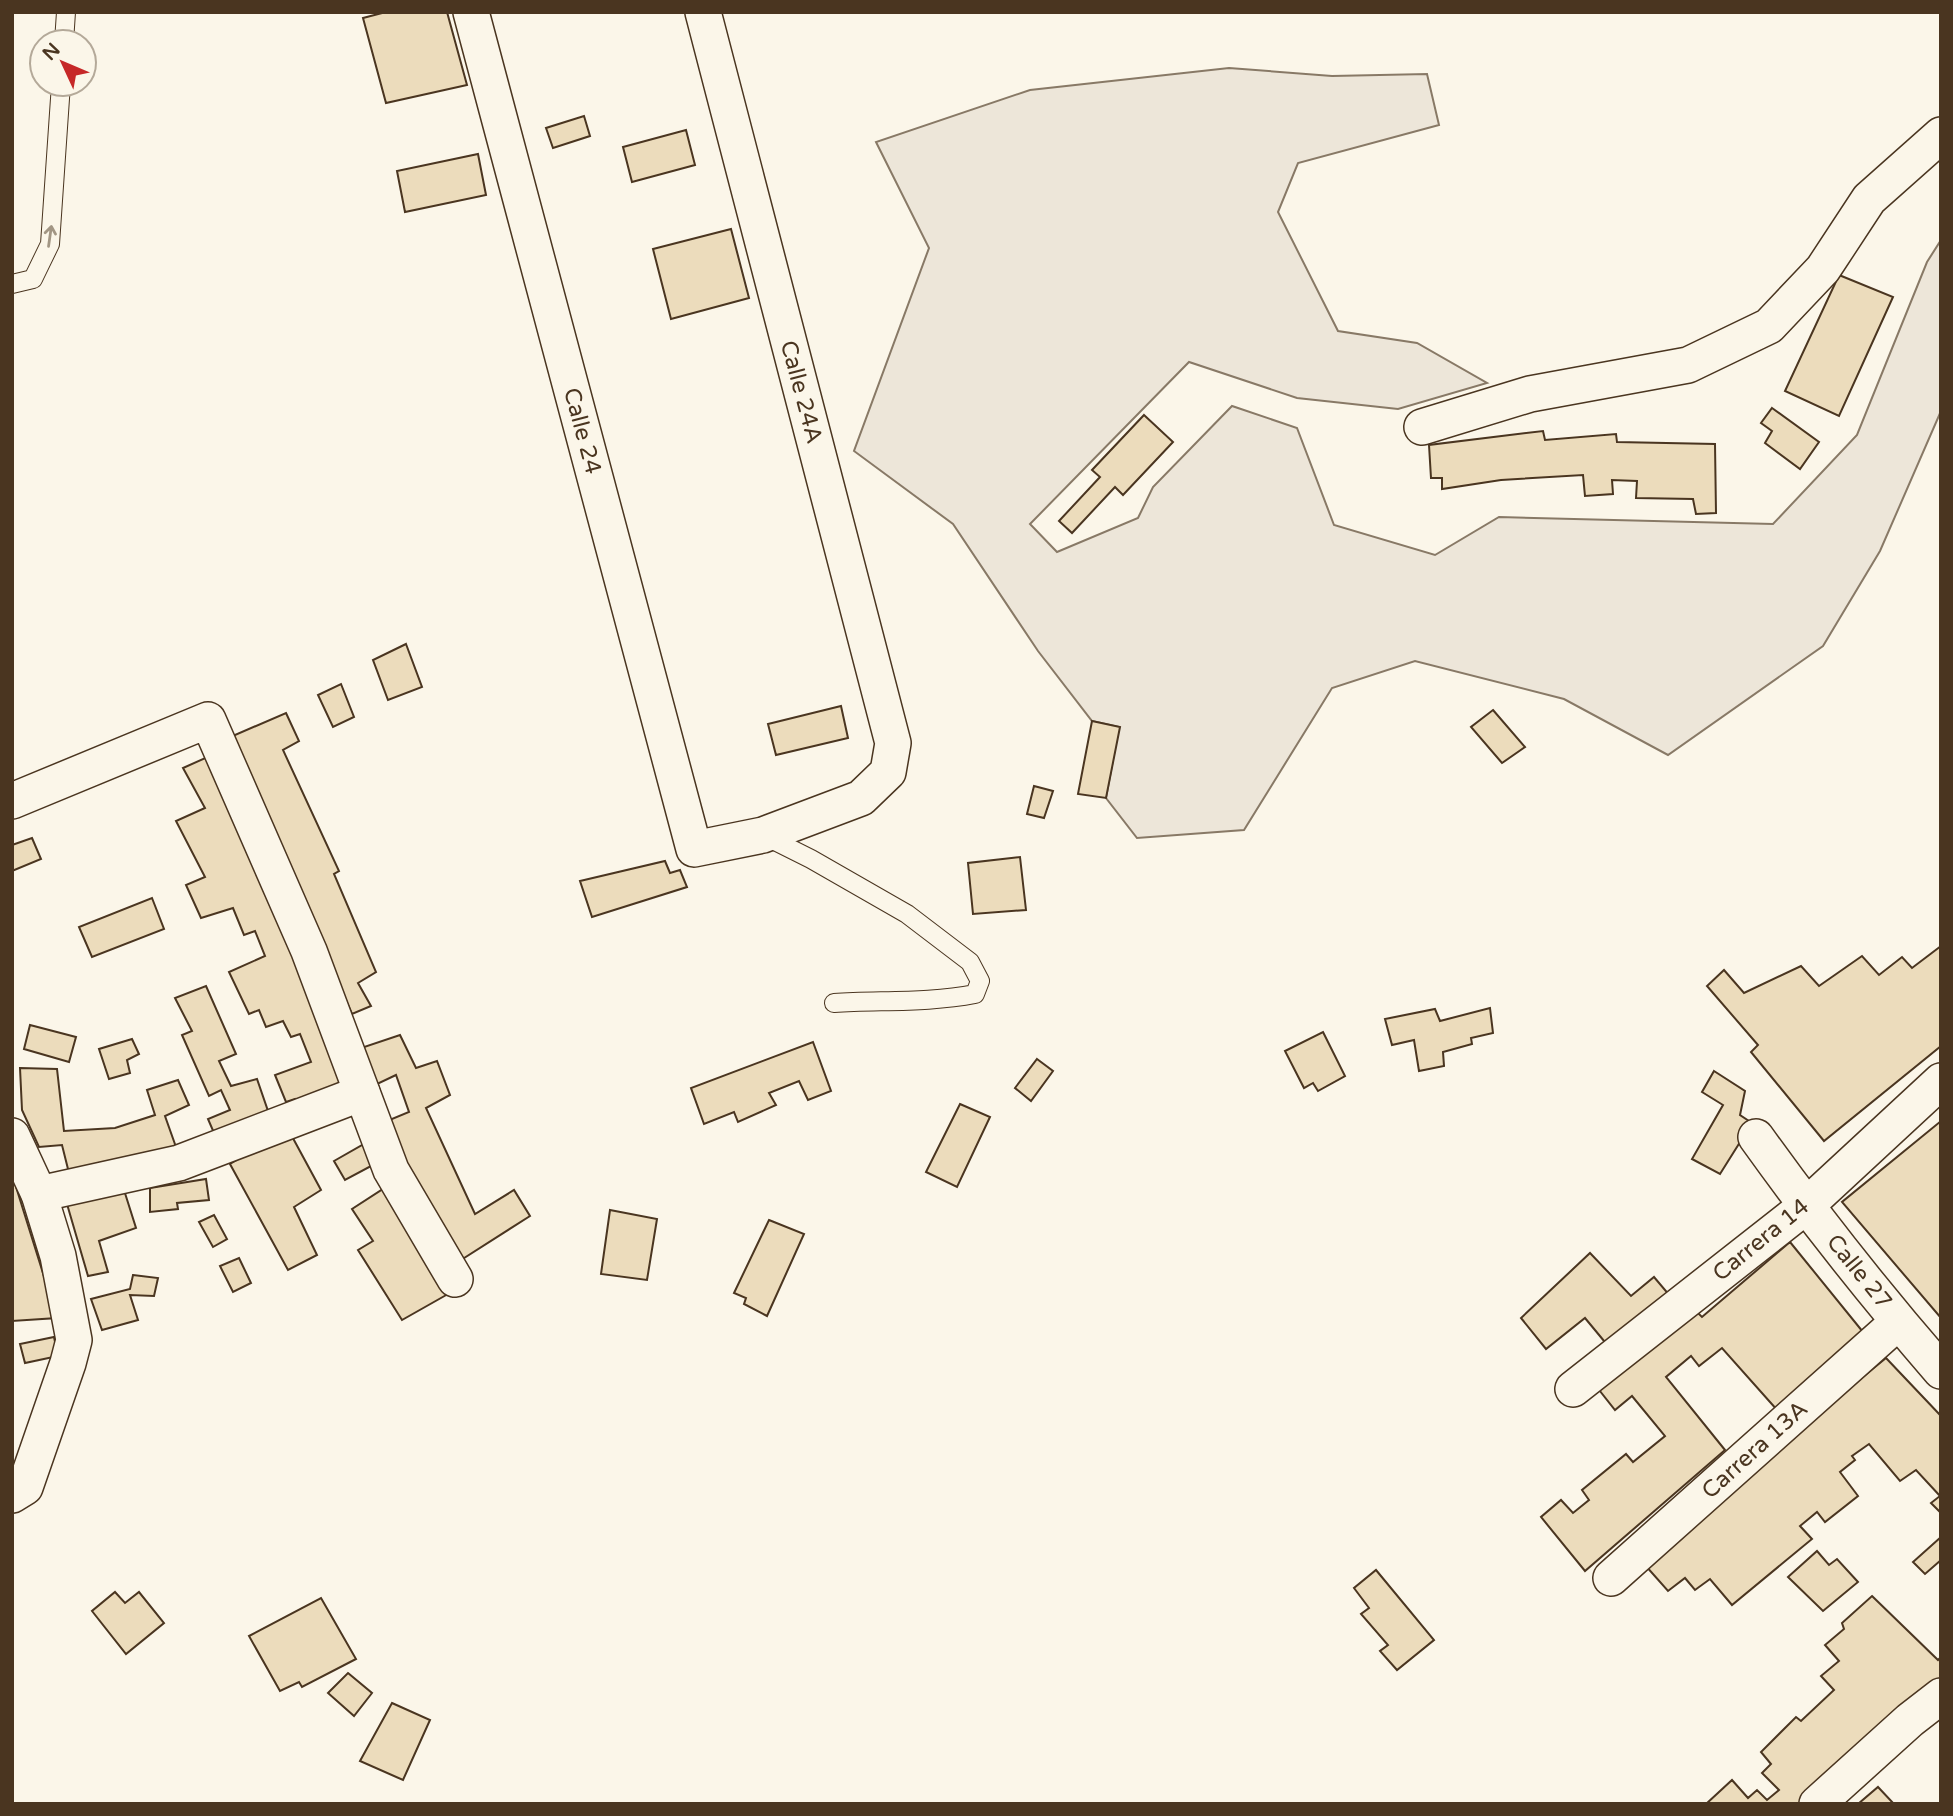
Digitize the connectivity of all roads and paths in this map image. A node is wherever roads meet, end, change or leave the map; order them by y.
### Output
1 (471, 12) edge
2 (703, 12) edge
3 (60, 98) edge
4 (1941, 135) edge
5 (12, 284) edge
6 (1422, 426) dead end
7 (12, 801) edge
8 (763, 835) junction
9 (834, 1003) dead end
10 (1941, 1082) edge
11 (362, 1093) junction
12 (12, 1136) edge
13 (1756, 1137) dead end
14 (39, 1194) junction
15 (1805, 1206) junction
16 (455, 1279) dead end
17 (1898, 1322) junction
18 (1941, 1371) edge
19 (1573, 1389) dead end
20 (12, 1495) edge
21 (1611, 1578) dead end
22 (1941, 1696) edge
23 (1817, 1804) edge

1 - 8 street, Calle 24
2 - 8 street, Calle 24A
5 -> 3 lane
4 - 6 street
7 - 11 street
8 - 9 lane
10 - 15 street, Carrera 14
11 - 14 street
11 - 16 street
12 - 14 street
13 - 15 street, Calle 27
14 - 20 street
15 - 17 street, Calle 27
15 - 19 street, Carrera 14
17 - 18 street, Calle 27
17 - 21 street, Carrera 13A
22 - 23 street

